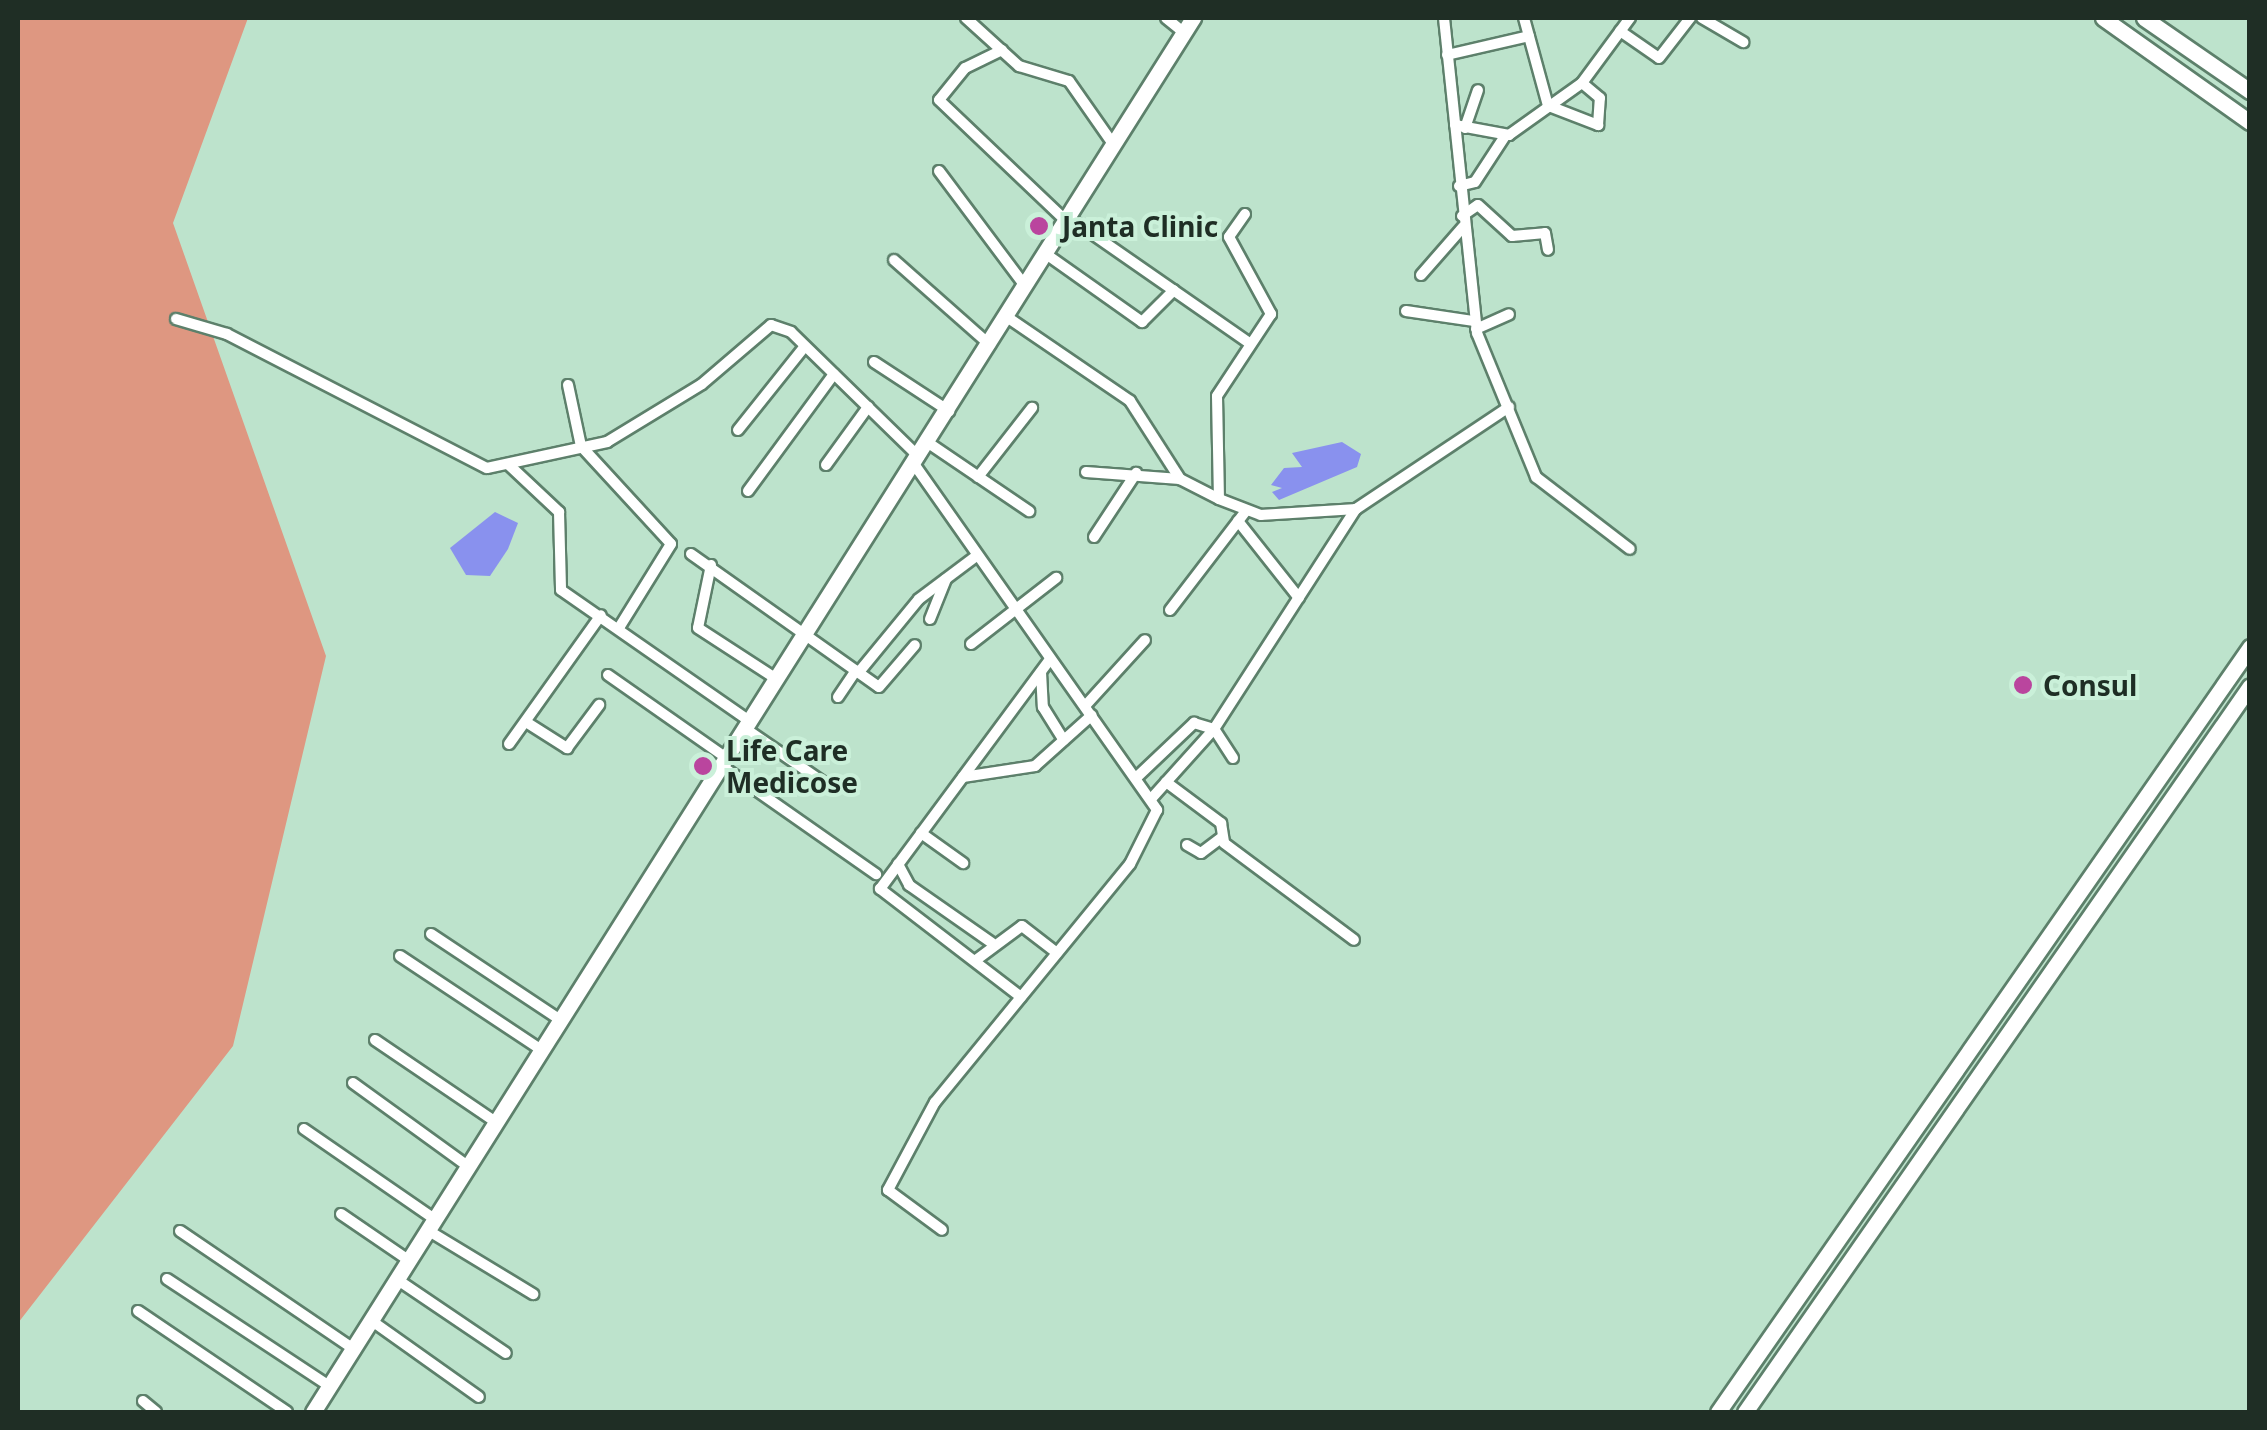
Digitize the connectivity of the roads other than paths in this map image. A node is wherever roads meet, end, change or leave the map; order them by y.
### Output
1 (966, 18) edge
2 (1166, 18) edge
3 (1193, 18) edge
4 (1444, 18) edge
5 (1525, 18) edge
6 (1630, 18) edge
7 (1690, 18) edge
8 (1702, 18) edge
9 (2102, 18) edge
10 (2144, 18) edge
11 (1620, 31) junction
12 (1183, 32) junction
13 (1530, 36) junction
14 (1743, 42) dead end
15 (1002, 50) junction
16 (1447, 55) junction
17 (1582, 83) junction
18 (1478, 90) dead end
19 (2250, 90) edge
20 (1548, 106) junction
21 (2250, 122) edge
22 (1460, 126) junction
23 (1505, 136) junction
24 (1112, 140) junction
25 (940, 171) dead end
26 (1459, 186) junction
27 (1245, 214) dead end
28 (1067, 219) junction
29 (1463, 221) junction
30 (1548, 250) dead end
31 (1046, 254) junction
32 (894, 260) dead end
33 (1422, 275) dead end
34 (1025, 286) junction
35 (1174, 290) junction
36 (1406, 310) dead end
37 (1510, 314) dead end
38 (1006, 317) junction
39 (176, 319) dead end
40 (1475, 325) junction
41 (1249, 344) junction
42 (990, 345) junction
43 (805, 346) junction
44 (874, 362) dead end
45 (834, 374) junction
46 (568, 385) dead end
47 (868, 407) junction
48 (1509, 407) junction
49 (1032, 408) dead end
50 (950, 411) junction
51 (738, 430) dead end
52 (582, 446) junction
53 (921, 455) junction
54 (509, 465) junction
55 (826, 466) dead end
56 (1086, 472) dead end
57 (1136, 473) junction
58 (978, 476) junction
59 (1180, 479) junction
60 (748, 490) dead end
61 (1218, 499) junction
62 (1356, 509) junction
63 (1029, 510) dead end
64 (1246, 511) junction
65 (1238, 521) junction
66 (1094, 537) dead end
67 (1630, 549) dead end
68 (690, 554) dead end
69 (976, 557) junction
70 (711, 565) junction
71 (946, 578) junction
72 (1056, 578) dead end
73 (1299, 598) junction
74 (1170, 610) dead end
75 (1015, 614) junction
76 (600, 615) junction
77 (930, 619) dead end
78 (618, 628) junction
79 (806, 634) junction
80 (1145, 640) dead end
81 (971, 644) dead end
82 (915, 645) dead end
83 (2250, 646) edge
84 (1049, 661) junction
85 (857, 671) junction
86 (1041, 672) junction
87 (608, 675) dead end
88 (778, 680) junction
89 (2250, 686) edge
90 (838, 697) dead end
91 (599, 705) dead end
92 (1089, 710) junction
93 (526, 722) junction
94 (749, 726) junction
95 (1214, 729) junction
96 (1064, 740) junction
97 (509, 744) dead end
98 (567, 748) junction
99 (1233, 758) dead end
100 (558, 760) dead end
101 (725, 763) junction
102 (963, 777) junction
103 (1138, 777) junction
104 (1166, 782) junction
105 (842, 784) dead end
106 (1152, 798) junction
107 (921, 833) junction
108 (1222, 838) junction
109 (1188, 845) dead end
110 (963, 863) dead end
111 (898, 864) junction
112 (876, 874) dead end
113 (431, 934) dead end
114 (1354, 940) dead end
115 (992, 943) junction
116 (1057, 953) junction
117 (400, 956) dead end
118 (976, 960) junction
119 (1022, 998) junction
120 (562, 1021) junction
121 (375, 1040) dead end
122 (543, 1051) junction
123 (353, 1083) dead end
124 (497, 1124) junction
125 (304, 1129) dead end
126 (469, 1167) junction
127 (341, 1214) dead end
128 (433, 1225) junction
129 (942, 1230) dead end
130 (180, 1231) dead end
131 (410, 1261) junction
132 (167, 1279) dead end
133 (398, 1280) junction
134 (533, 1294) dead end
135 (138, 1311) dead end
136 (372, 1320) junction
137 (354, 1350) junction
138 (506, 1353) dead end
139 (331, 1387) junction
140 (478, 1397) dead end
141 (142, 1401) dead end
142 (156, 1412) edge
143 (287, 1412) edge
144 (313, 1412) edge
145 (1718, 1412) edge
146 (1744, 1412) edge

1 - 15 street
2 - 12 street
3 - 12 street
4 - 16 street
5 - 13 street
6 - 11 street
7 - 11 street
8 - 14 street
9 - 21 street
10 - 19 street
11 - 17 street
12 - 24 street
13 - 16 street
13 - 20 street
15 - 24 street
15 - 28 street
16 - 22 street
17 - 20 street
17 - 20 street
18 - 22 street
20 - 23 street
22 - 23 street
22 - 26 street
23 - 26 street
24 - 28 street
25 - 34 street
26 - 29 street
27 - 41 street
28 - 31 street
28 - 35 street
29 - 30 street
29 - 33 street
29 - 40 street
31 - 34 street
31 - 35 street
32 - 42 street
34 - 38 street
35 - 41 street
36 - 40 street
37 - 40 street
38 - 42 street
38 - 59 street
39 - 54 street
40 - 48 street
41 - 61 street
42 - 50 street
43 - 45 street
43 - 51 street
43 - 52 street
44 - 50 street
45 - 47 street
45 - 60 street
46 - 52 street
47 - 53 street
47 - 55 street
48 - 62 street
48 - 67 street
49 - 58 street
50 - 53 street
52 - 54 street
52 - 78 street
53 - 58 street
53 - 69 street
53 - 79 street
54 - 76 street
56 - 57 street
57 - 59 street
57 - 66 street
58 - 63 street
59 - 61 street
61 - 64 street
62 - 64 street
62 - 73 street
64 - 65 street
65 - 73 street
65 - 74 street
68 - 70 street
69 - 71 street
69 - 75 street
70 - 79 street
70 - 88 street
71 - 77 street
71 - 85 street
72 - 75 street
73 - 95 street
75 - 81 street
75 - 84 street
76 - 78 street
76 - 93 street
78 - 94 street
79 - 85 street
79 - 88 street
80 - 92 street
82 - 85 street
83 - 145 street
84 - 86 street
84 - 92 street
85 - 90 street
86 - 96 street
86 - 102 street
87 - 101 street
88 - 94 street
89 - 146 street
91 - 98 street
92 - 96 street
92 - 103 street
93 - 97 street
93 - 98 street
94 - 101 street
94 - 105 street
95 - 99 street
95 - 103 street
95 - 104 street
96 - 102 street
98 - 100 street
101 - 112 street
101 - 120 street
102 - 107 street
103 - 106 street
104 - 106 street
104 - 108 street
106 - 116 street
107 - 110 street
107 - 111 street
108 - 109 street
108 - 114 street
111 - 115 street
111 - 118 street
113 - 120 street
115 - 116 street
115 - 118 street
116 - 119 street
117 - 122 street
118 - 119 street
119 - 129 street
120 - 122 street
121 - 124 street
122 - 124 street
123 - 126 street
124 - 126 street
125 - 128 street
126 - 128 street
127 - 131 street
128 - 131 street
128 - 134 street
130 - 137 street
131 - 133 street
132 - 139 street
133 - 136 street
133 - 138 street
135 - 143 street
136 - 137 street
136 - 140 street
137 - 139 street
139 - 144 street
141 - 142 street

